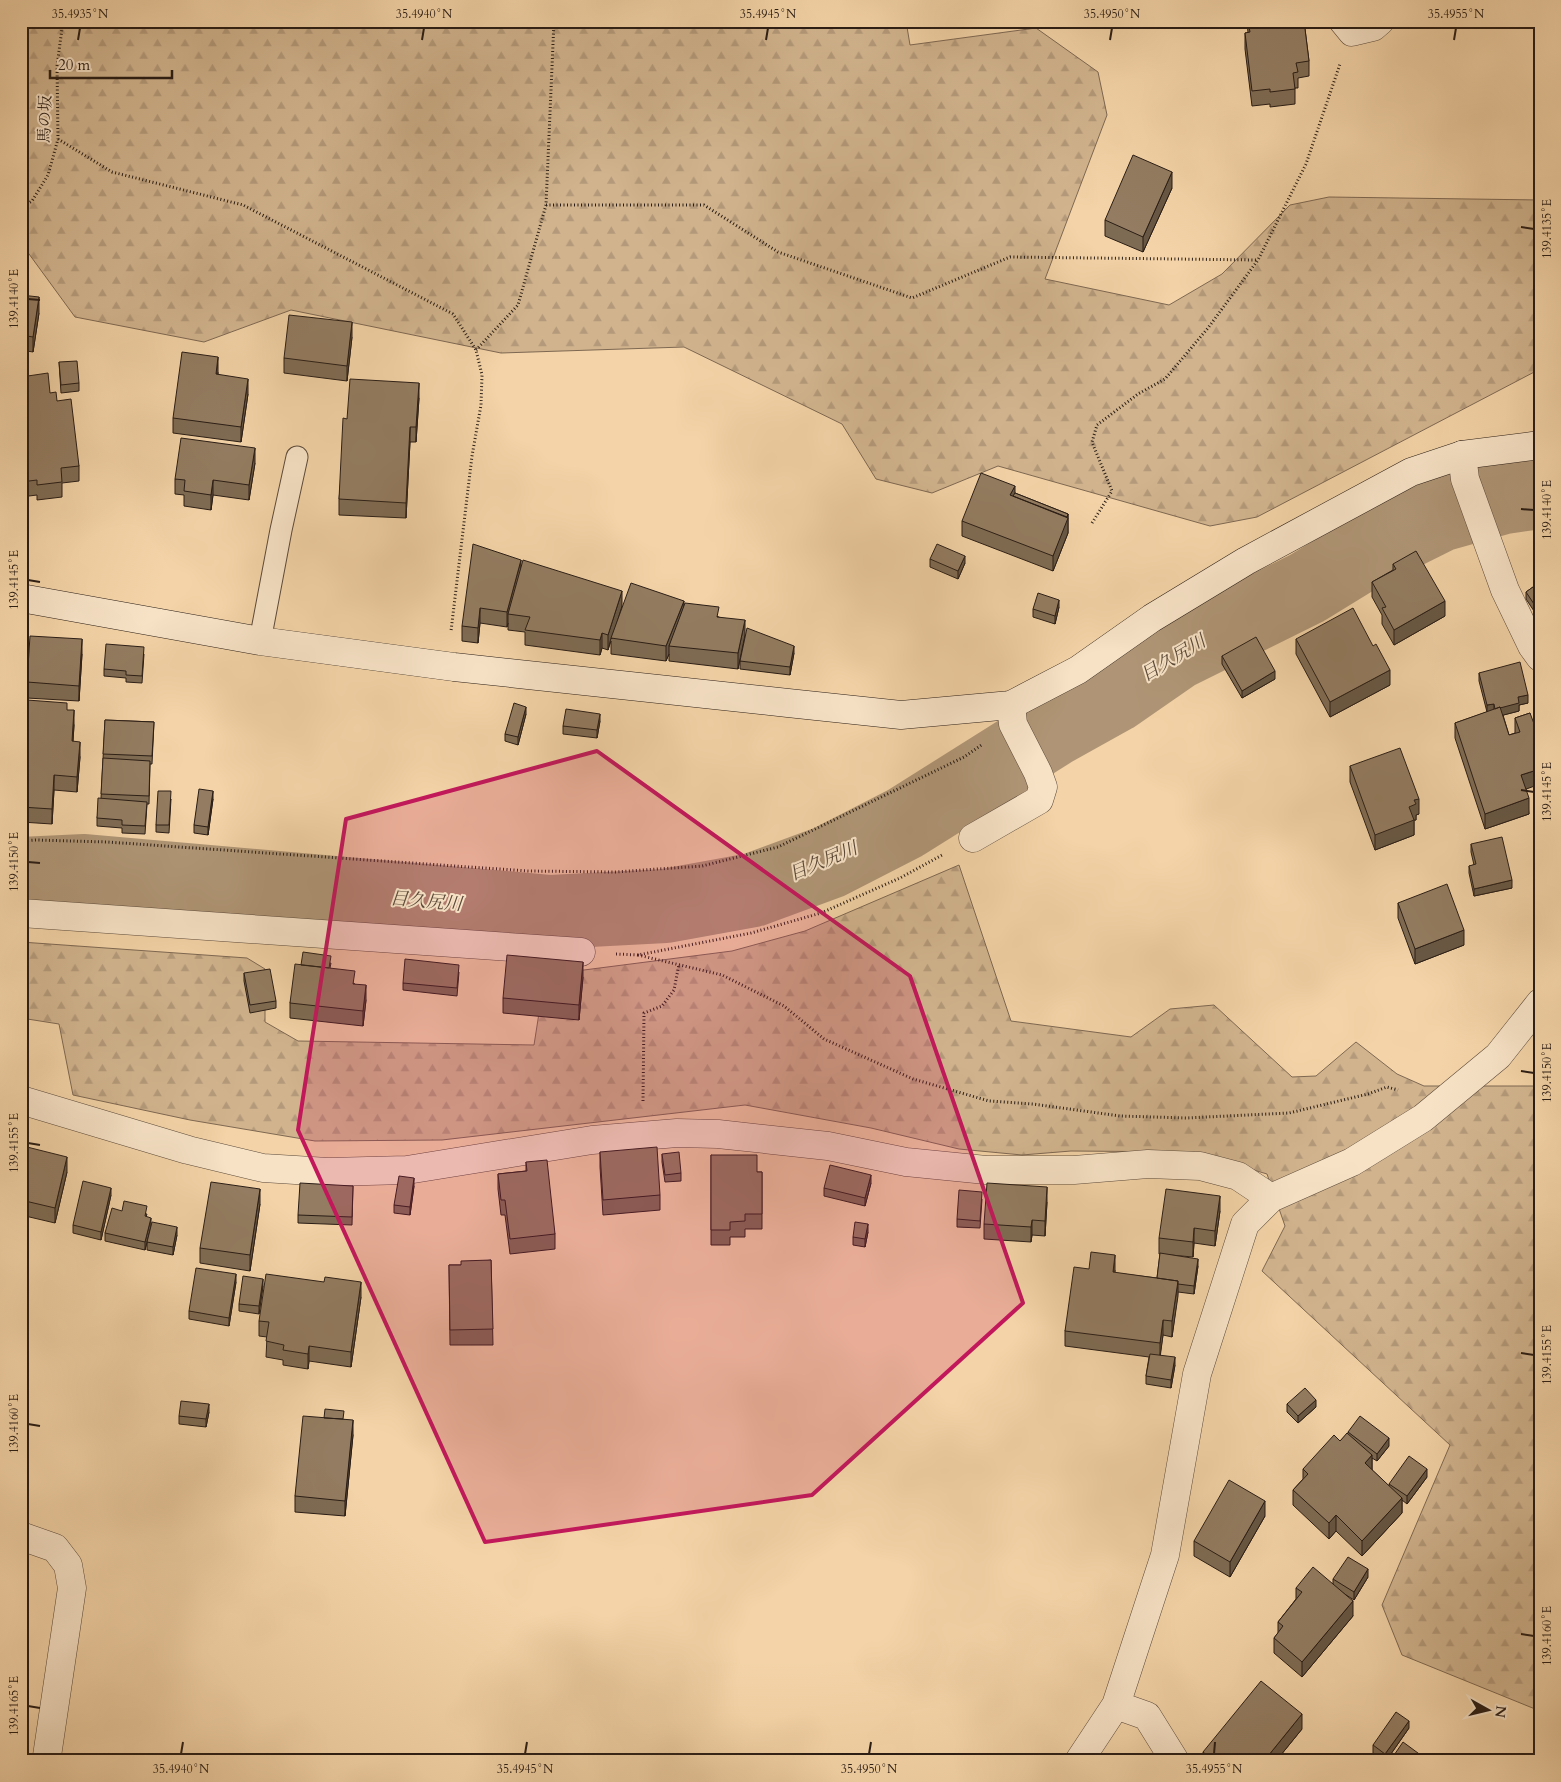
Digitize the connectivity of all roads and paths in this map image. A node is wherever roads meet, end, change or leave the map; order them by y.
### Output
1 (63, 21) edge
2 (554, 21) edge
3 (1380, 21) edge
4 (1347, 26) edge
5 (58, 139) junction
6 (546, 205) junction
7 (21, 208) edge
8 (1258, 260) junction
9 (476, 350) junction
10 (1540, 445) edge
11 (297, 457) dead end
12 (1463, 467) junction
13 (1092, 523) dead end
14 (21, 598) edge
15 (260, 641) junction
16 (1540, 657) edge
17 (447, 666) junction
18 (1012, 714) junction
19 (973, 838) joint
20 (21, 841) edge
21 (21, 913) edge
22 (581, 952) joint
23 (638, 955) junction
24 (679, 964) junction
25 (1540, 1002) edge
26 (21, 1100) edge
27 (643, 1107) dead end
28 (1423, 1118) junction
29 (1271, 1198) junction
30 (21, 1536) edge
31 (1116, 1705) junction
32 (49, 1761) edge
33 (1079, 1761) edge
34 (1176, 1761) edge

1 - 5 path, 馬の坂
2 - 6 path
3 - 4 street
4 - 8 path
5 - 7 path, 馬の坂
5 - 9 path
6 - 8 path
6 - 9 path
8 - 13 path
9 - 17 path
10 - 12 street
11 - 15 lane
12 - 16 street
12 - 18 street
14 - 15 street
15 - 17 street
17 - 18 street
18 - 19 street
18 - 20 path
19 - 23 path
21 - 22 street
22 - 23 path
23 - 24 path
24 - 27 path
24 - 28 path
25 - 28 street
26 - 29 street
28 - 29 street
29 - 31 street
30 - 32 street
31 - 33 street
31 - 34 street

